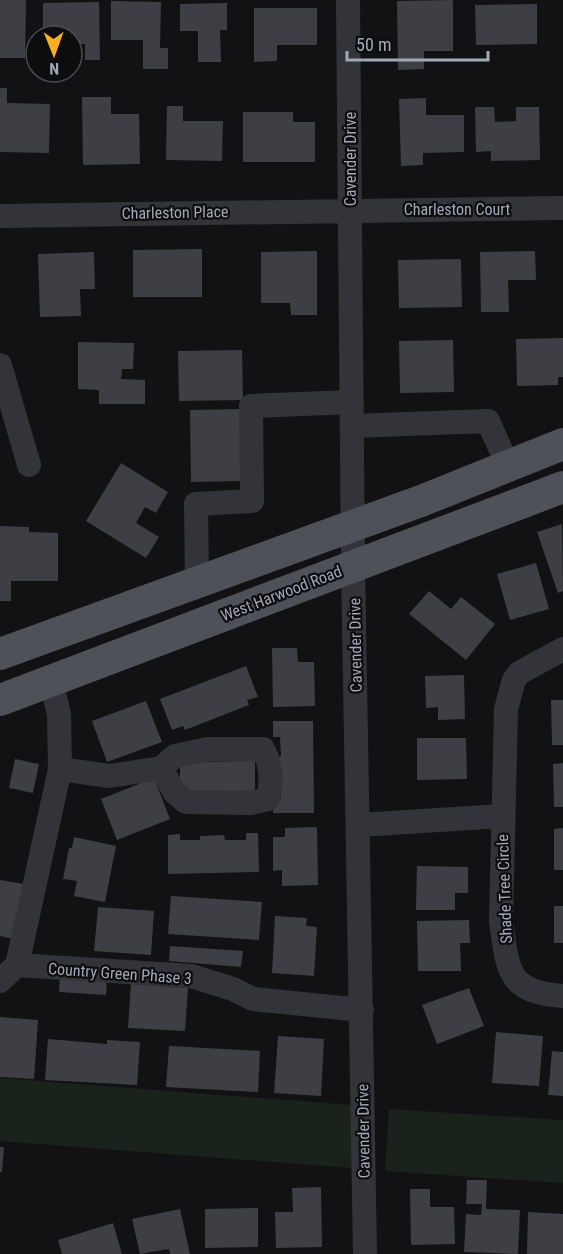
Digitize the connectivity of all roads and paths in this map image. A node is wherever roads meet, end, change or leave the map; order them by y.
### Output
1 (348, 0) edge
2 (563, 208) edge
3 (350, 209) junction
4 (0, 216) edge
5 (0, 365) edge
6 (352, 402) junction
7 (352, 426) junction
8 (563, 444) edge
9 (29, 465) dead end
10 (508, 466) junction
11 (563, 487) edge
12 (352, 526) junction
13 (353, 566) junction
14 (197, 582) junction
15 (563, 649) edge
16 (0, 654) edge
17 (51, 681) junction
18 (0, 700) edge
19 (161, 768) dead end
20 (60, 769) junction
21 (502, 816) junction
22 (359, 825) junction
23 (9, 973) edge
24 (563, 996) edge
25 (362, 1010) junction
26 (365, 1254) edge

1 - 3 street, Cavender Drive
2 - 3 street, Charleston Court
3 - 4 street, Charleston Place
3 - 6 street, Cavender Drive
5 - 9 street
6 - 7 street, Cavender Drive
6 - 14 street
7 - 10 street
7 - 12 street, Cavender Drive
8 - 10 main road
10 - 12 main road
11 - 13 main road, West Harwood Road
12 - 13 street, Cavender Drive
12 - 14 main road
13 - 17 main road, West Harwood Road
13 - 22 street, Cavender Drive
14 - 16 main road
15 - 21 street, Shade Tree Circle
17 - 18 main road, West Harwood Road
17 - 20 street
19 - 20 street
20 - 23 street
21 - 22 street, Shade Tree Circle
21 - 24 street, Shade Tree Circle
22 - 25 street, Cavender Drive
23 - 25 street, Country Green Phase 3
25 - 26 street, Cavender Drive

